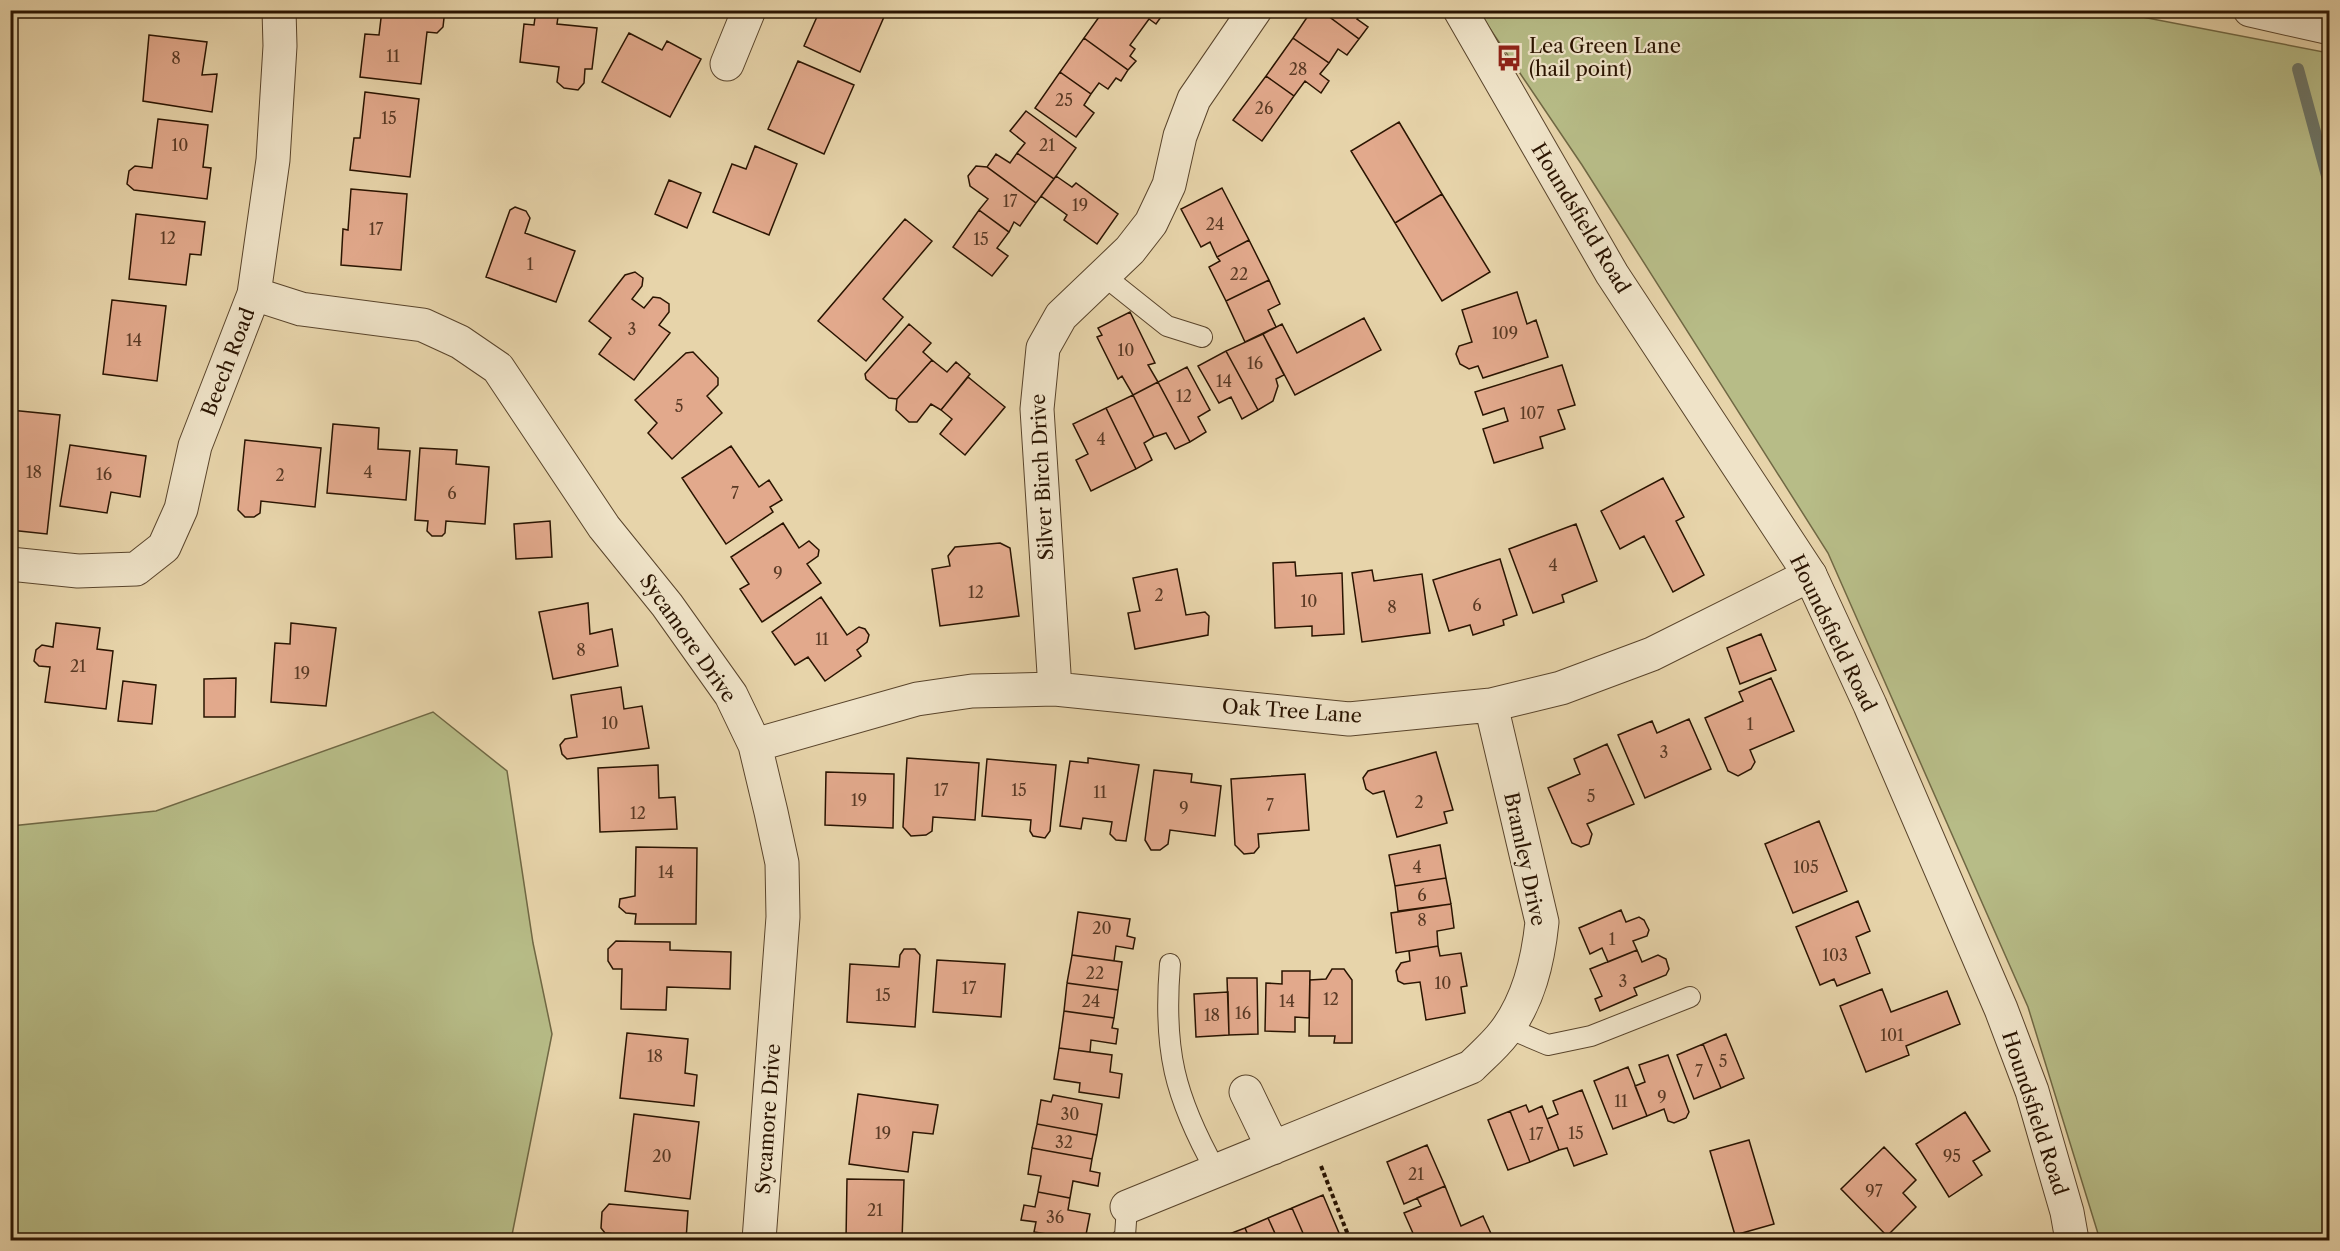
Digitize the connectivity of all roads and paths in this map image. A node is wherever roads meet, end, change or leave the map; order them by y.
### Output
1 (279, 10) edge
2 (749, 10) edge
3 (1255, 10) edge
4 (1460, 10) edge
5 (2250, 10) edge
6 (2330, 28) edge
7 (727, 64) dead end
8 (1103, 275) junction
9 (254, 294) junction
10 (1202, 337) dead end
11 (10, 564) edge
12 (1810, 575) junction
13 (1055, 689) junction
14 (1491, 705) junction
15 (755, 745) junction
16 (1170, 964) dead end
17 (1690, 998) dead end
18 (1508, 1028) junction
19 (1246, 1092) dead end
20 (1308, 1133) junction
21 (1272, 1148) junction
22 (1216, 1171) junction
23 (1127, 1207) joint
24 (759, 1240) edge
25 (1121, 1240) edge
26 (1350, 1240) edge
27 (2072, 1240) edge

1 - 9 street, Beech Road
2 - 7 street
3 - 8 street, Silver Birch Drive
4 - 12 street, Houndsfield Road
5 - 6 street
8 - 10 lane
8 - 13 street, Silver Birch Drive
9 - 11 street, Beech Road
9 - 15 street, Sycamore Drive
12 - 14 street, Oak Tree Lane
12 - 27 street, Houndsfield Road
13 - 14 street, Oak Tree Lane
13 - 15 street, Oak Tree Lane
14 - 18 street, Bramley Drive
15 - 24 street, Sycamore Drive
16 - 22 lane
17 - 18 lane
18 - 20 street, Bramley Drive
19 - 21 street
20 - 21 street, Bramley Drive
20 - 26 path
21 - 22 street, Bramley Drive
22 - 23 street, Bramley Drive
23 - 25 lane

